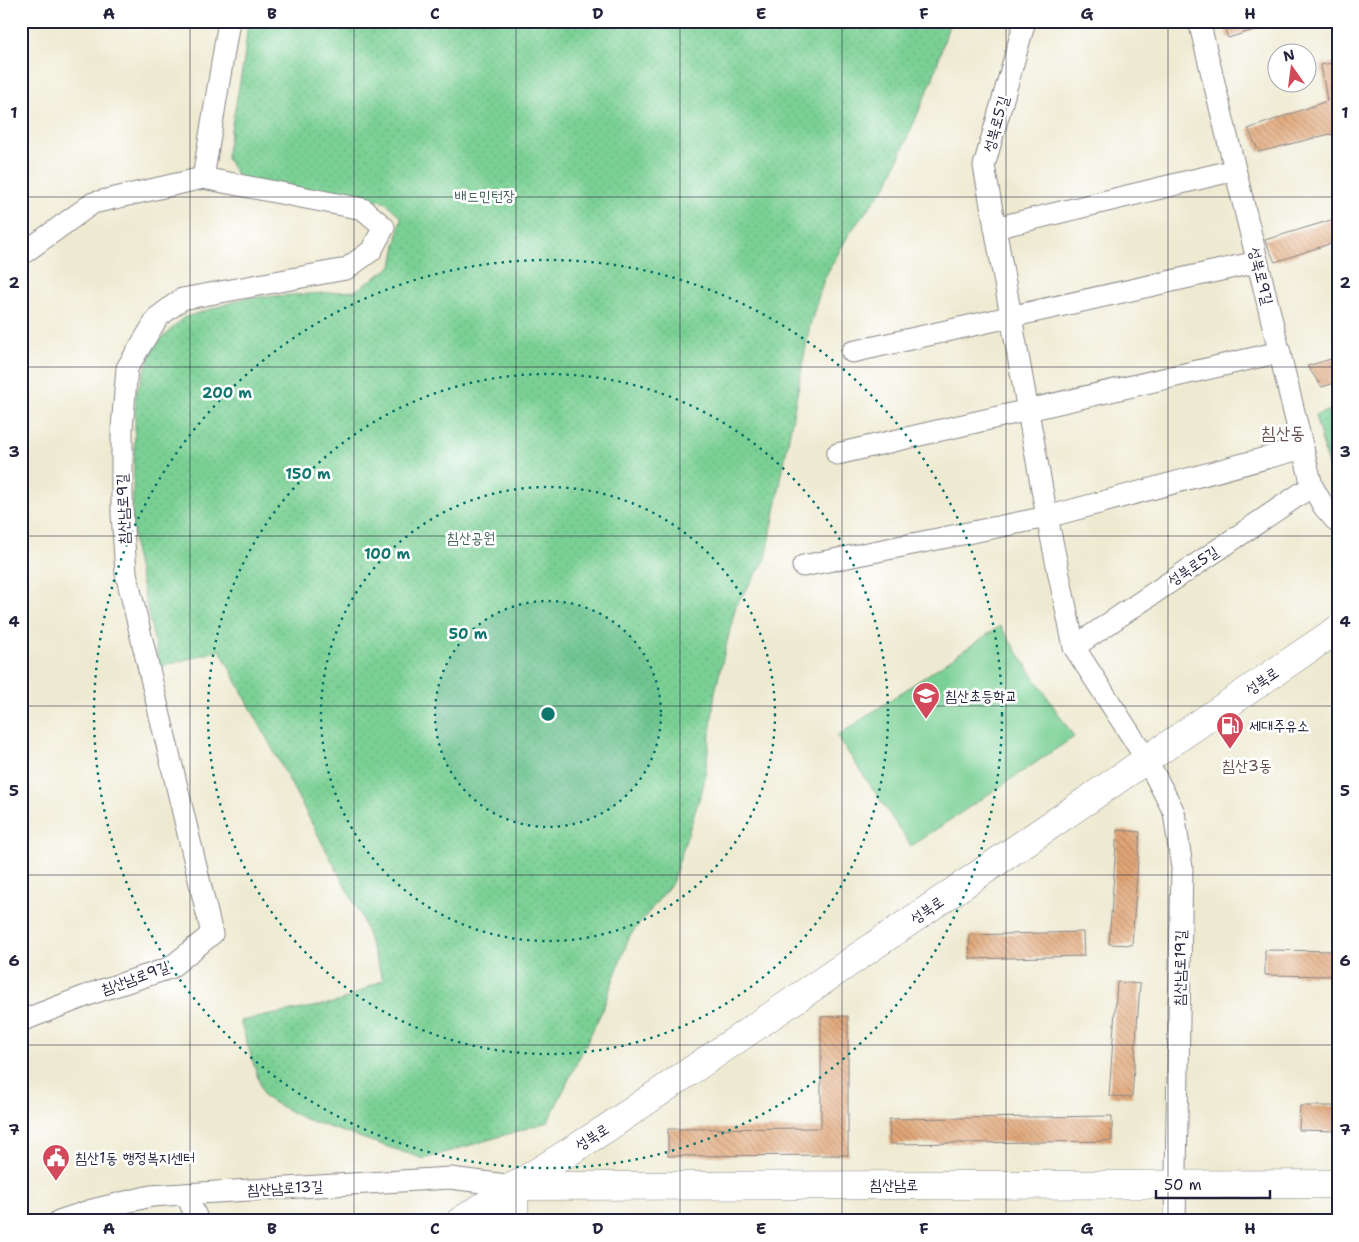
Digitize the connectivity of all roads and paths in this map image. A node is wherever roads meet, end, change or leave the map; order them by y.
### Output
1 (229, 21) edge
2 (1025, 21) edge
3 (1199, 21) edge
4 (1235, 170) junction
5 (203, 178) junction
6 (995, 228) junction
7 (21, 255) edge
8 (1257, 262) junction
9 (1011, 317) junction
10 (852, 352) dead end
11 (1280, 352) junction
12 (1028, 410) junction
13 (1303, 448) junction
14 (837, 454) dead end
15 (1312, 486) junction
16 (1047, 517) junction
17 (1338, 523) edge
18 (802, 566) dead end
19 (1338, 629) edge
20 (1074, 647) junction
21 (1147, 760) junction
22 (21, 1021) edge
23 (1174, 1184) junction
24 (1338, 1184) edge
25 (514, 1186) junction
26 (186, 1194) junction
27 (59, 1221) edge
28 (198, 1221) edge
29 (460, 1221) edge
30 (514, 1221) edge
31 (1175, 1221) edge

1 - 5 street
2 - 6 street, 성북로5길
3 - 4 street, 성북로9길
4 - 6 street
4 - 8 street, 성북로9길
5 - 7 street
5 - 22 street, 침산남로9길
6 - 9 street, 성북로5길
8 - 9 street
8 - 11 street, 성북로9길
9 - 10 street
9 - 12 street, 성북로5길
11 - 12 street
11 - 13 street, 성북로9길
12 - 14 street
12 - 16 street, 성북로5길
13 - 15 street, 성북로9길
13 - 16 street
15 - 17 street, 성북로9길
15 - 20 street, 성북로5길
16 - 18 street
16 - 20 street, 성북로5길
19 - 21 main road, 성북로
20 - 21 street, 성북로5길
21 - 23 street, 침산남로19길
21 - 25 main road, 성북로
23 - 24 main road, 침산남로
23 - 25 main road, 침산남로
23 - 31 street, 침산남로19길
25 - 26 street, 침산남로13길
25 - 29 main road
25 - 30 main road
26 - 27 street, 침산남로13길
26 - 28 street

